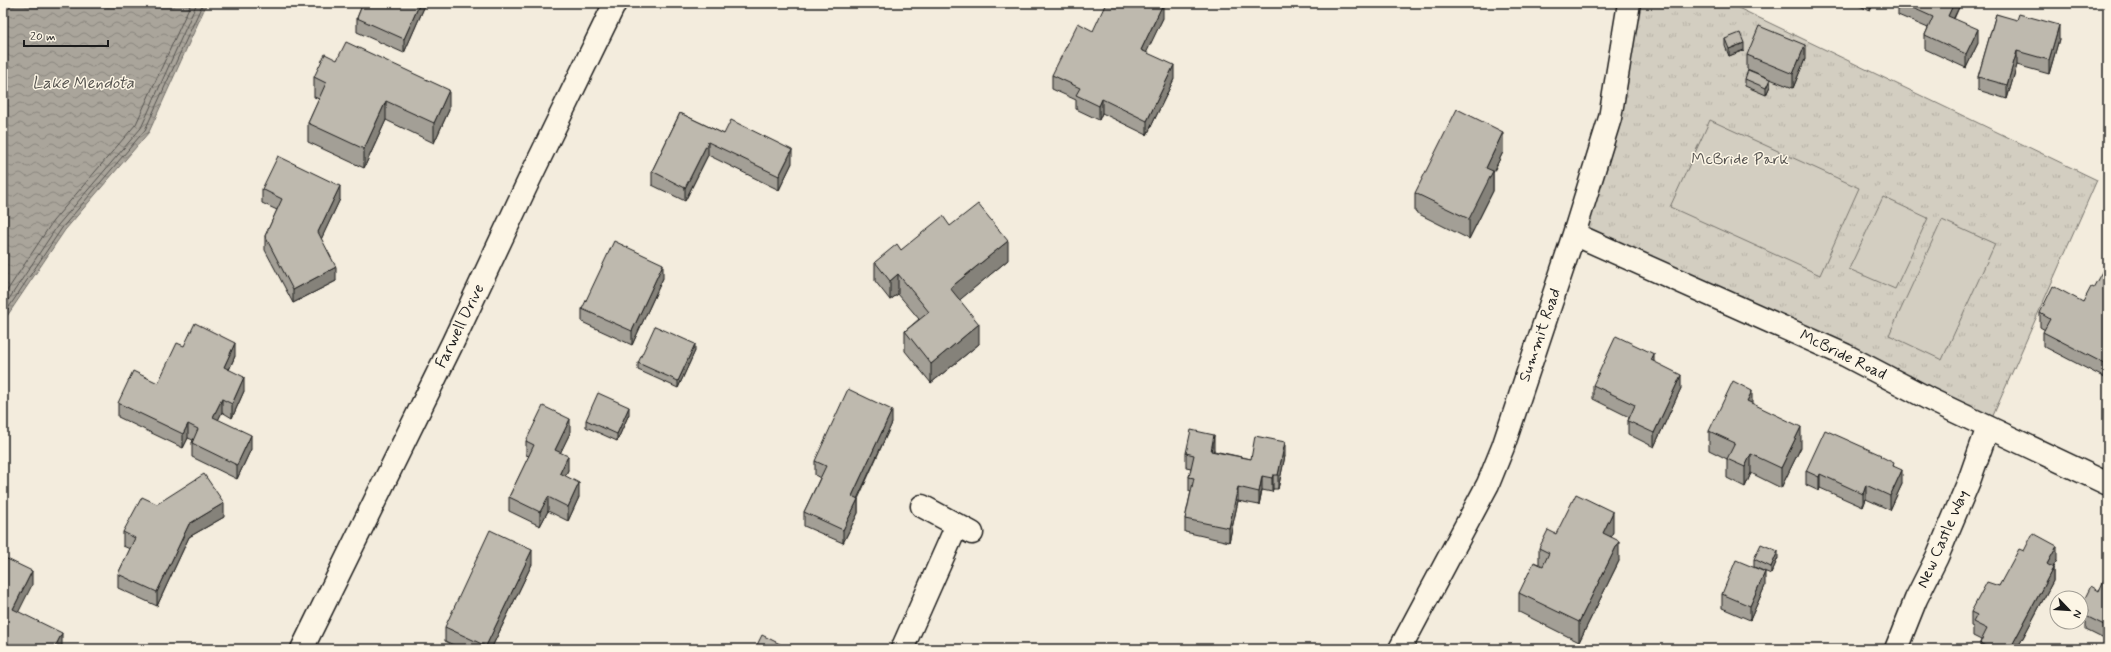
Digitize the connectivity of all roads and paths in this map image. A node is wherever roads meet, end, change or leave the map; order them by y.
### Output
1 (615, 3) edge
2 (1629, 3) edge
3 (1574, 234) junction
4 (1988, 427) junction
5 (2108, 484) edge
6 (922, 506) dead end
7 (302, 649) edge
8 (902, 649) edge
9 (1400, 649) edge
10 (1896, 649) edge

1 - 7 street, Farwell Drive
2 - 3 street, Summit Road
3 - 4 street, McBride Road
3 - 9 street, Summit Road
4 - 5 street, McBride Road
4 - 10 street, New Castle Way
6 - 8 street

